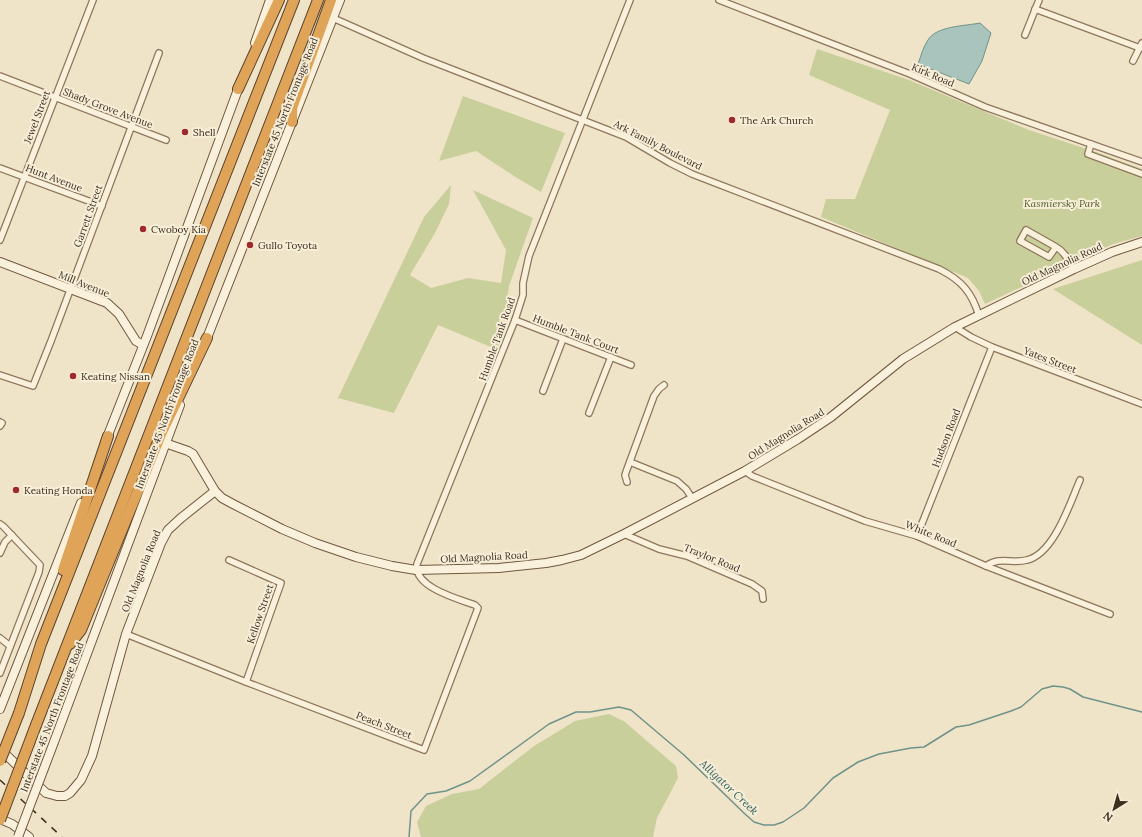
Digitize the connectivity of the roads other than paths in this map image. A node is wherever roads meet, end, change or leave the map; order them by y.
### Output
1 (93, 0) edge
2 (270, 0) edge
3 (279, 0) edge
4 (294, 0) edge
5 (318, 0) edge
6 (331, 0) edge
7 (340, 0) edge
8 (630, 0) edge
9 (719, 0) edge
10 (1039, 0) edge
11 (1035, 9) junction
12 (333, 18) junction
13 (1025, 35) dead end
14 (1141, 45) edge
15 (159, 53) dead end
16 (1133, 61) dead end
17 (0, 76) edge
18 (238, 89) junction
19 (55, 97) junction
20 (583, 120) junction
21 (292, 122) junction
22 (131, 126) junction
23 (166, 140) dead end
24 (1091, 144) junction
25 (1142, 162) edge
26 (0, 168) edge
27 (1142, 174) edge
28 (24, 177) junction
29 (102, 206) junction
30 (0, 240) edge
31 (1142, 242) edge
32 (1056, 246) junction
33 (0, 262) edge
34 (1074, 269) junction
35 (71, 288) junction
36 (979, 316) junction
37 (515, 320) junction
38 (955, 327) junction
39 (207, 338) junction
40 (563, 339) junction
41 (143, 345) junction
42 (992, 347) junction
43 (611, 357) junction
44 (631, 365) dead end
45 (0, 375) edge
46 (664, 385) dead end
47 (543, 391) dead end
48 (1142, 404) edge
49 (589, 413) dead end
50 (108, 436) junction
51 (166, 443) junction
52 (630, 462) junction
53 (745, 471) junction
54 (1080, 480) dead end
55 (627, 482) dead end
56 (215, 491) junction
57 (692, 498) junction
58 (0, 524) edge
59 (624, 534) junction
60 (12, 535) junction
61 (917, 536) junction
62 (0, 554) edge
63 (229, 560) dead end
64 (986, 566) junction
65 (416, 570) junction
66 (763, 599) dead end
67 (1110, 614) dead end
68 (126, 634) junction
69 (0, 638) edge
70 (41, 644) junction
71 (10, 646) junction
72 (64, 651) junction
73 (0, 673) edge
74 (246, 682) junction
75 (0, 708) edge
76 (0, 749) edge
77 (0, 761) edge
78 (0, 820) edge
79 (18, 837) edge
80 (29, 837) edge

1 - 19 street, Jewel Street
2 - 18 street
3 - 18 highway
4 - 70 highway
5 - 72 highway
6 - 21 highway
7 - 12 street, Interstate 45 North Frontage Road
8 - 20 street, Humble Tank Road
9 - 24 street, Kirk Road
10 - 11 street
11 - 13 street
11 - 14 street
12 - 20 street, Ark Family Boulevard
12 - 21 street, Interstate 45 North Frontage Road
14 - 16 street
15 - 22 street, Garrett Street
17 - 19 street, Shady Grove Avenue
18 - 41 street
19 - 22 street, Shady Grove Avenue
19 - 28 street, Jewel Street
20 - 36 street, Ark Family Boulevard
20 - 37 street, Humble Tank Road
21 - 39 street, Interstate 45 North Frontage Road
22 - 23 street, Shady Grove Avenue
22 - 29 street, Garrett Street
24 - 25 street, Kirk Road
24 - 27 street
26 - 28 street, Hunt Avenue
28 - 29 street, Hunt Avenue
28 - 30 street, Jewel Street
29 - 35 street, Garrett Street
31 - 34 street, Old Magnolia Road
32 - 32 street
32 - 34 street
33 - 35 street, Mill Avenue
34 - 36 street, Old Magnolia Road
35 - 41 street, Mill Avenue
35 - 45 street, Garrett Street
36 - 38 street, Old Magnolia Road
37 - 40 street, Humble Tank Court
37 - 65 street, Humble Tank Road
38 - 42 street, Yates Street
38 - 53 street, Old Magnolia Road
39 - 51 street, Interstate 45 North Frontage Road
39 - 72 highway
40 - 43 street, Humble Tank Court
40 - 47 street
41 - 50 street
42 - 48 street, Yates Street
42 - 61 street, Hudson Road
43 - 44 street, Humble Tank Court
43 - 49 street
46 - 52 street
50 - 70 highway
50 - 75 street
51 - 56 street
51 - 79 street, Interstate 45 North Frontage Road, bridge
52 - 55 street
52 - 57 street
53 - 57 street, Old Magnolia Road
53 - 61 street, White Road
54 - 64 street
56 - 65 street, Old Magnolia Road
56 - 68 street, Old Magnolia Road
57 - 59 street, Old Magnolia Road
58 - 60 street
59 - 65 street, Old Magnolia Road
59 - 66 street, Traylor Road
60 - 62 street
60 - 71 street
61 - 64 street, White Road
63 - 74 street, Kellow Street
64 - 67 street, White Road
65 - 74 street, Peach Street
68 - 74 street, Peach Street
68 - 76 street, Old Magnolia Road
69 - 71 street
70 - 77 highway, bridge
71 - 73 street
72 - 78 highway, bridge
78 - 80 street

